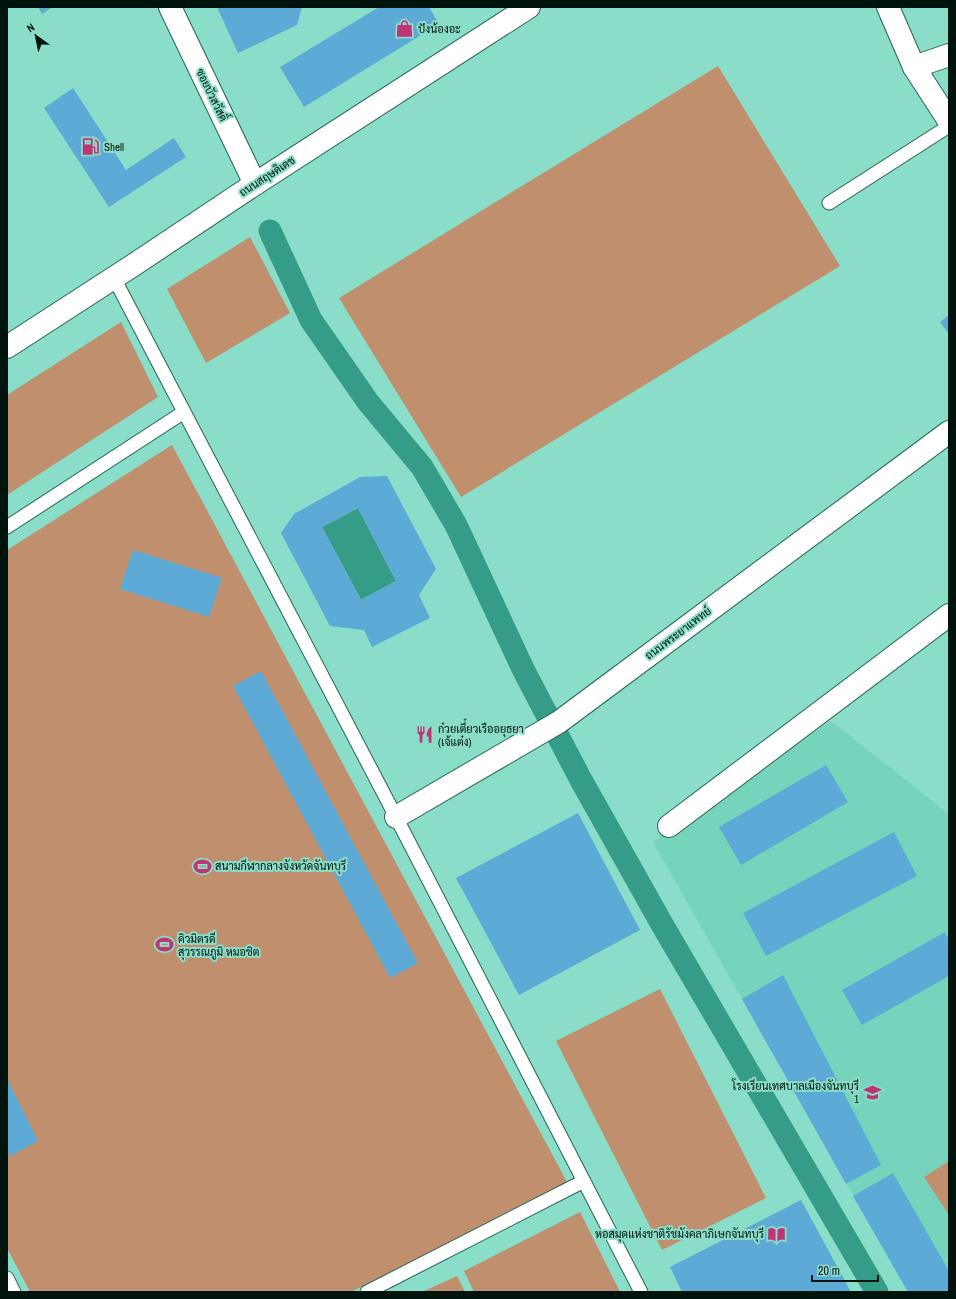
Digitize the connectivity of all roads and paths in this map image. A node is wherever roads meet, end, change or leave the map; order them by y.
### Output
1 (170, 7) edge
2 (529, 7) edge
3 (888, 7) edge
4 (949, 55) edge
5 (914, 67) junction
6 (949, 121) edge
7 (949, 126) edge
8 (255, 184) junction
9 (829, 203) dead end
10 (114, 278) junction
11 (7, 347) edge
12 (184, 412) junction
13 (949, 432) edge
14 (7, 527) edge
15 (949, 615) edge
16 (396, 817) junction
17 (668, 826) dead end
18 (584, 1181) junction
19 (7, 1278) edge
20 (14, 1292) edge
21 (367, 1292) edge
22 (641, 1292) edge

1 - 8 street, ซอยบัวสวัสดิ์
2 - 8 street, ถนนสฤษดิเดช
3 - 5 street
4 - 5 street
5 - 6 street
7 - 9 lane
8 - 10 street, ถนนสฤษดิเดช
10 - 11 street, ถนนสฤษดิเดช
10 - 12 lane
12 - 14 lane
12 - 16 lane
13 - 16 street, ถนนพระยาแพทย์
15 - 17 street
16 - 18 lane
18 - 21 lane
18 - 22 lane
19 - 20 lane

